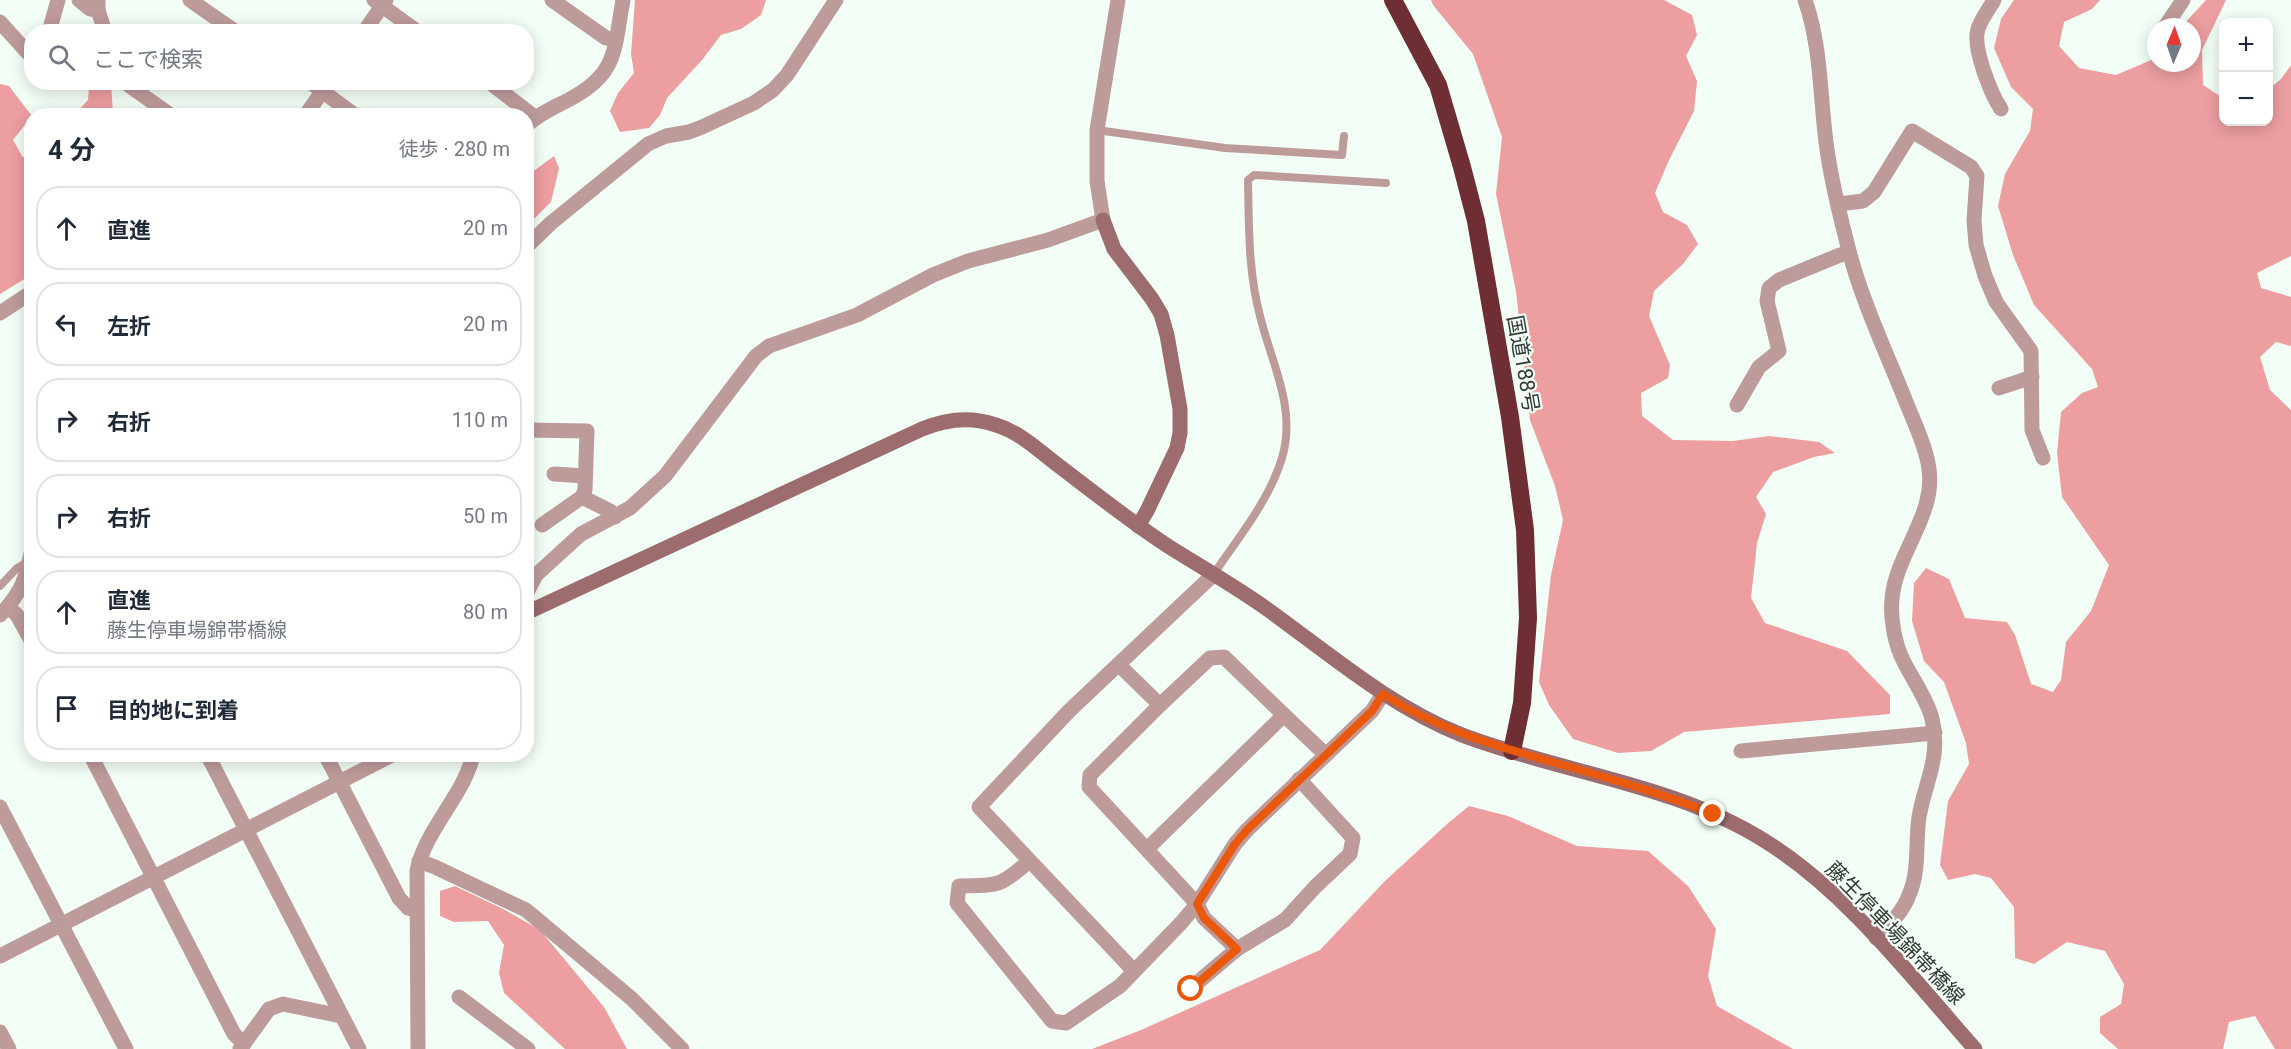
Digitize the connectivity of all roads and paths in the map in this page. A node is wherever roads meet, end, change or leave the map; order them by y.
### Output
1 (58, 0) edge
2 (79, 0) edge
3 (190, 0) edge
4 (552, 0) edge
5 (623, 0) edge
6 (836, 0) edge
7 (1118, 0) edge
8 (1393, 0) edge
9 (1805, 0) edge
10 (1994, 0) edge
11 (2183, 0) edge
12 (381, 2) edge
13 (98, 5) edge
14 (2170, 18) edge
15 (0, 22) edge
16 (51, 24) edge
17 (103, 24) edge
18 (224, 24) edge
19 (369, 24) edge
20 (408, 24) edge
21 (616, 40) junction
22 (24, 49) edge
23 (135, 90) edge
24 (318, 90) edge
25 (326, 90) edge
26 (497, 90) edge
27 (161, 108) edge
28 (309, 108) edge
29 (347, 108) edge
30 (516, 108) edge
31 (2001, 109) dead end
32 (534, 120) edge
33 (1097, 130) junction
34 (1344, 136) dead end
35 (1386, 183) dead end
36 (1839, 204) junction
37 (1103, 220) junction
38 (534, 239) edge
39 (1849, 253) junction
40 (24, 297) edge
41 (0, 313) edge
42 (2032, 377) junction
43 (1999, 388) dead end
44 (1737, 405) dead end
45 (534, 430) edge
46 (2043, 458) dead end
47 (554, 474) dead end
48 (585, 476) junction
49 (582, 497) junction
50 (615, 518) junction
51 (542, 525) dead end
52 (1138, 526) junction
53 (24, 563) edge
54 (1213, 575) junction
55 (24, 578) edge
56 (534, 579) edge
57 (0, 586) edge
58 (534, 609) edge
59 (4, 611) edge
60 (24, 628) edge
61 (1119, 665) junction
62 (1383, 694) junction
63 (1160, 705) junction
64 (1284, 715) junction
65 (1935, 733) junction
66 (1512, 751) junction
67 (1742, 751) dead end
68 (1326, 754) junction
69 (94, 762) edge
70 (211, 762) edge
71 (329, 762) edge
72 (378, 762) edge
73 (470, 762) edge
74 (1299, 779) junction
75 (339, 782) junction
76 (0, 807) edge
77 (246, 830) junction
78 (1147, 849) junction
79 (419, 861) junction
80 (1028, 862) junction
81 (154, 877) junction
82 (1197, 904) junction
83 (416, 910) junction
84 (61, 924) junction
85 (1876, 938) junction
86 (1237, 949) junction
87 (0, 956) edge
88 (1134, 971) junction
89 (1191, 989) dead end
90 (459, 997) dead end
91 (341, 1016) junction
92 (0, 1032) edge
93 (242, 1047) edge
94 (9, 1049) edge
95 (126, 1049) edge
96 (359, 1049) edge
97 (418, 1049) edge
98 (528, 1049) edge
99 (682, 1049) edge
100 (1975, 1049) edge

1 - 16 street
2 - 13 street
3 - 18 street
4 - 21 street
5 - 21 street
6 - 38 street
7 - 33 street
8 - 66 highway, 国道188号
9 - 36 street
10 - 31 street
11 - 14 street
12 - 19 street
12 - 20 street
13 - 17 street
15 - 22 street
21 - 32 street
23 - 27 street
24 - 28 street
25 - 29 street
26 - 30 street
33 - 34 lane
33 - 37 street
35 - 54 lane
36 - 39 street
36 - 42 street
37 - 50 street
37 - 52 street
39 - 44 street
39 - 65 street
40 - 41 street
42 - 43 street
42 - 46 street
45 - 48 street
47 - 48 street
48 - 49 street
49 - 50 street
49 - 51 street
50 - 56 street
52 - 54 street, 藤生停車場錦帯橋線
52 - 58 street, 藤生停車場錦帯橋線
53 - 57 lane
54 - 61 street
54 - 62 street, 藤生停車場錦帯橋線
55 - 59 street
59 - 60 street
61 - 63 street
61 - 80 street
62 - 66 street, 藤生停車場錦帯橋線
62 - 68 street
63 - 64 street
63 - 78 street
64 - 68 street
64 - 78 street
65 - 67 street
65 - 85 street
66 - 85 street, 藤生停車場錦帯橋線
68 - 74 street
69 - 81 street
70 - 77 street
71 - 75 street
72 - 75 street
73 - 79 street
74 - 82 street
74 - 86 street
75 - 77 street
75 - 83 street
76 - 84 street
77 - 81 street
77 - 91 street
78 - 82 street
79 - 83 street
79 - 99 street
80 - 88 street
80 - 88 street
81 - 84 street
81 - 93 street
82 - 86 street
82 - 88 street
83 - 97 street
84 - 87 street
84 - 95 street
85 - 100 street, 藤生停車場錦帯橋線
86 - 89 street
90 - 98 street
91 - 93 street
91 - 96 street
92 - 94 street

